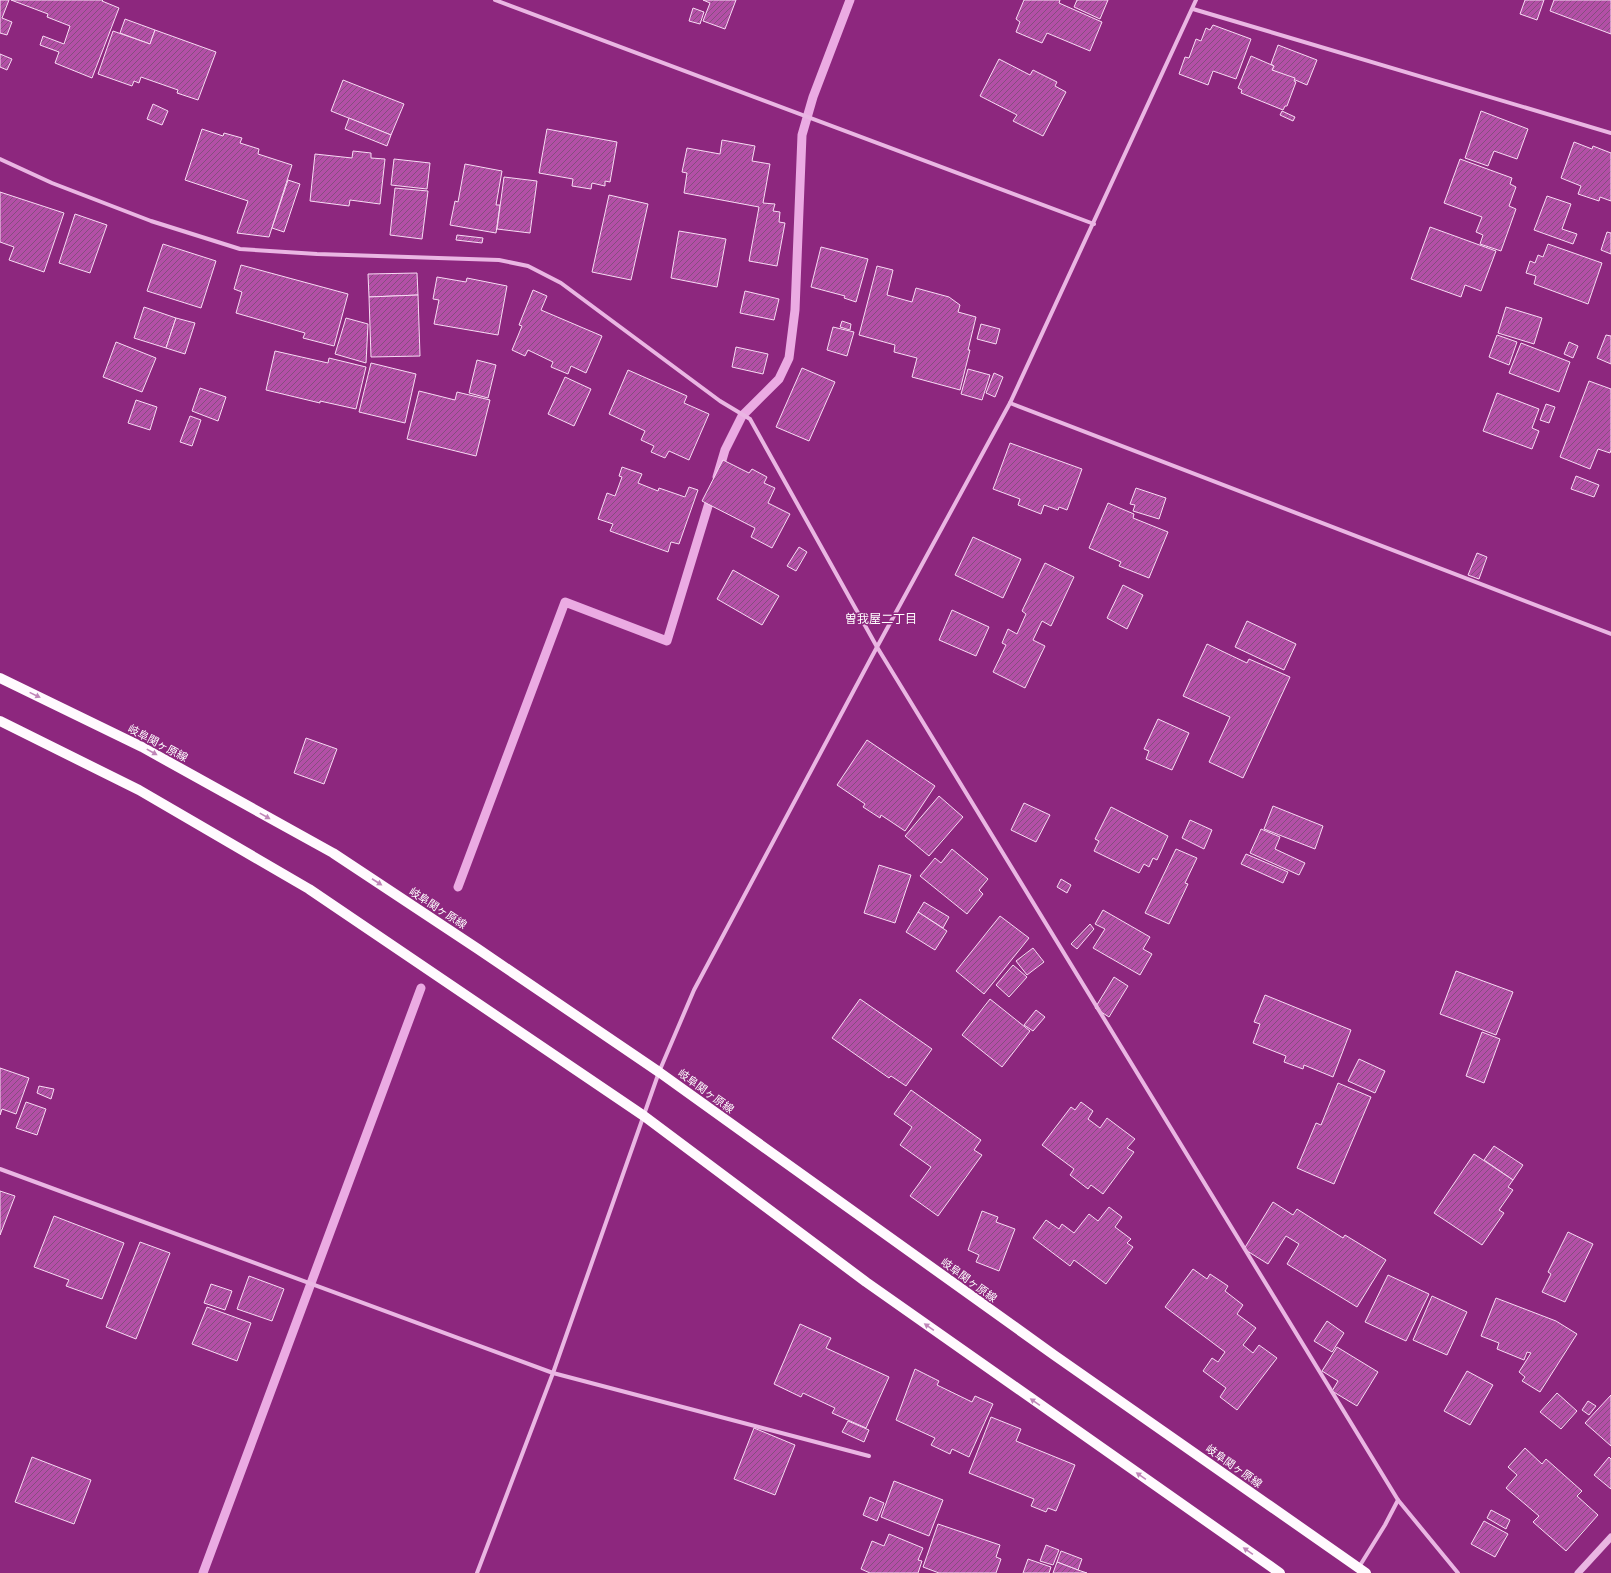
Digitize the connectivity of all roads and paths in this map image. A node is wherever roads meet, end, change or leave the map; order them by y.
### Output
1 (495, 0) edge
2 (1196, 0) edge
3 (1193, 9) junction
4 (1611, 133) edge
5 (0, 159) edge
6 (1094, 224) junction
7 (1010, 403) junction
8 (1611, 634) edge
9 (877, 647) junction
10 (0, 678) edge
11 (0, 720) edge
12 (659, 1072) junction
13 (644, 1116) junction
14 (0, 1169) edge
15 (554, 1373) junction
16 (869, 1456) dead end
17 (1398, 1500) junction
18 (1611, 1537) edge
19 (1362, 1570) edge
20 (477, 1573) edge
21 (1280, 1573) edge
22 (1458, 1573) edge
23 (1578, 1573) edge

1 - 6 street
2 - 3 street
3 - 4 street
3 - 6 street
5 - 9 street
6 - 7 street
7 - 8 street
7 - 9 street
9 - 12 street
9 - 17 street
10 -> 12 main road, 岐阜関ヶ原線
11 - 13 main road
12 - 13 street
12 - 19 main road, 岐阜関ヶ原線
13 - 15 street
21 -> 13 main road
14 - 15 street
15 - 16 street
15 - 20 street
17 - 19 street
17 - 22 street
18 - 23 street

